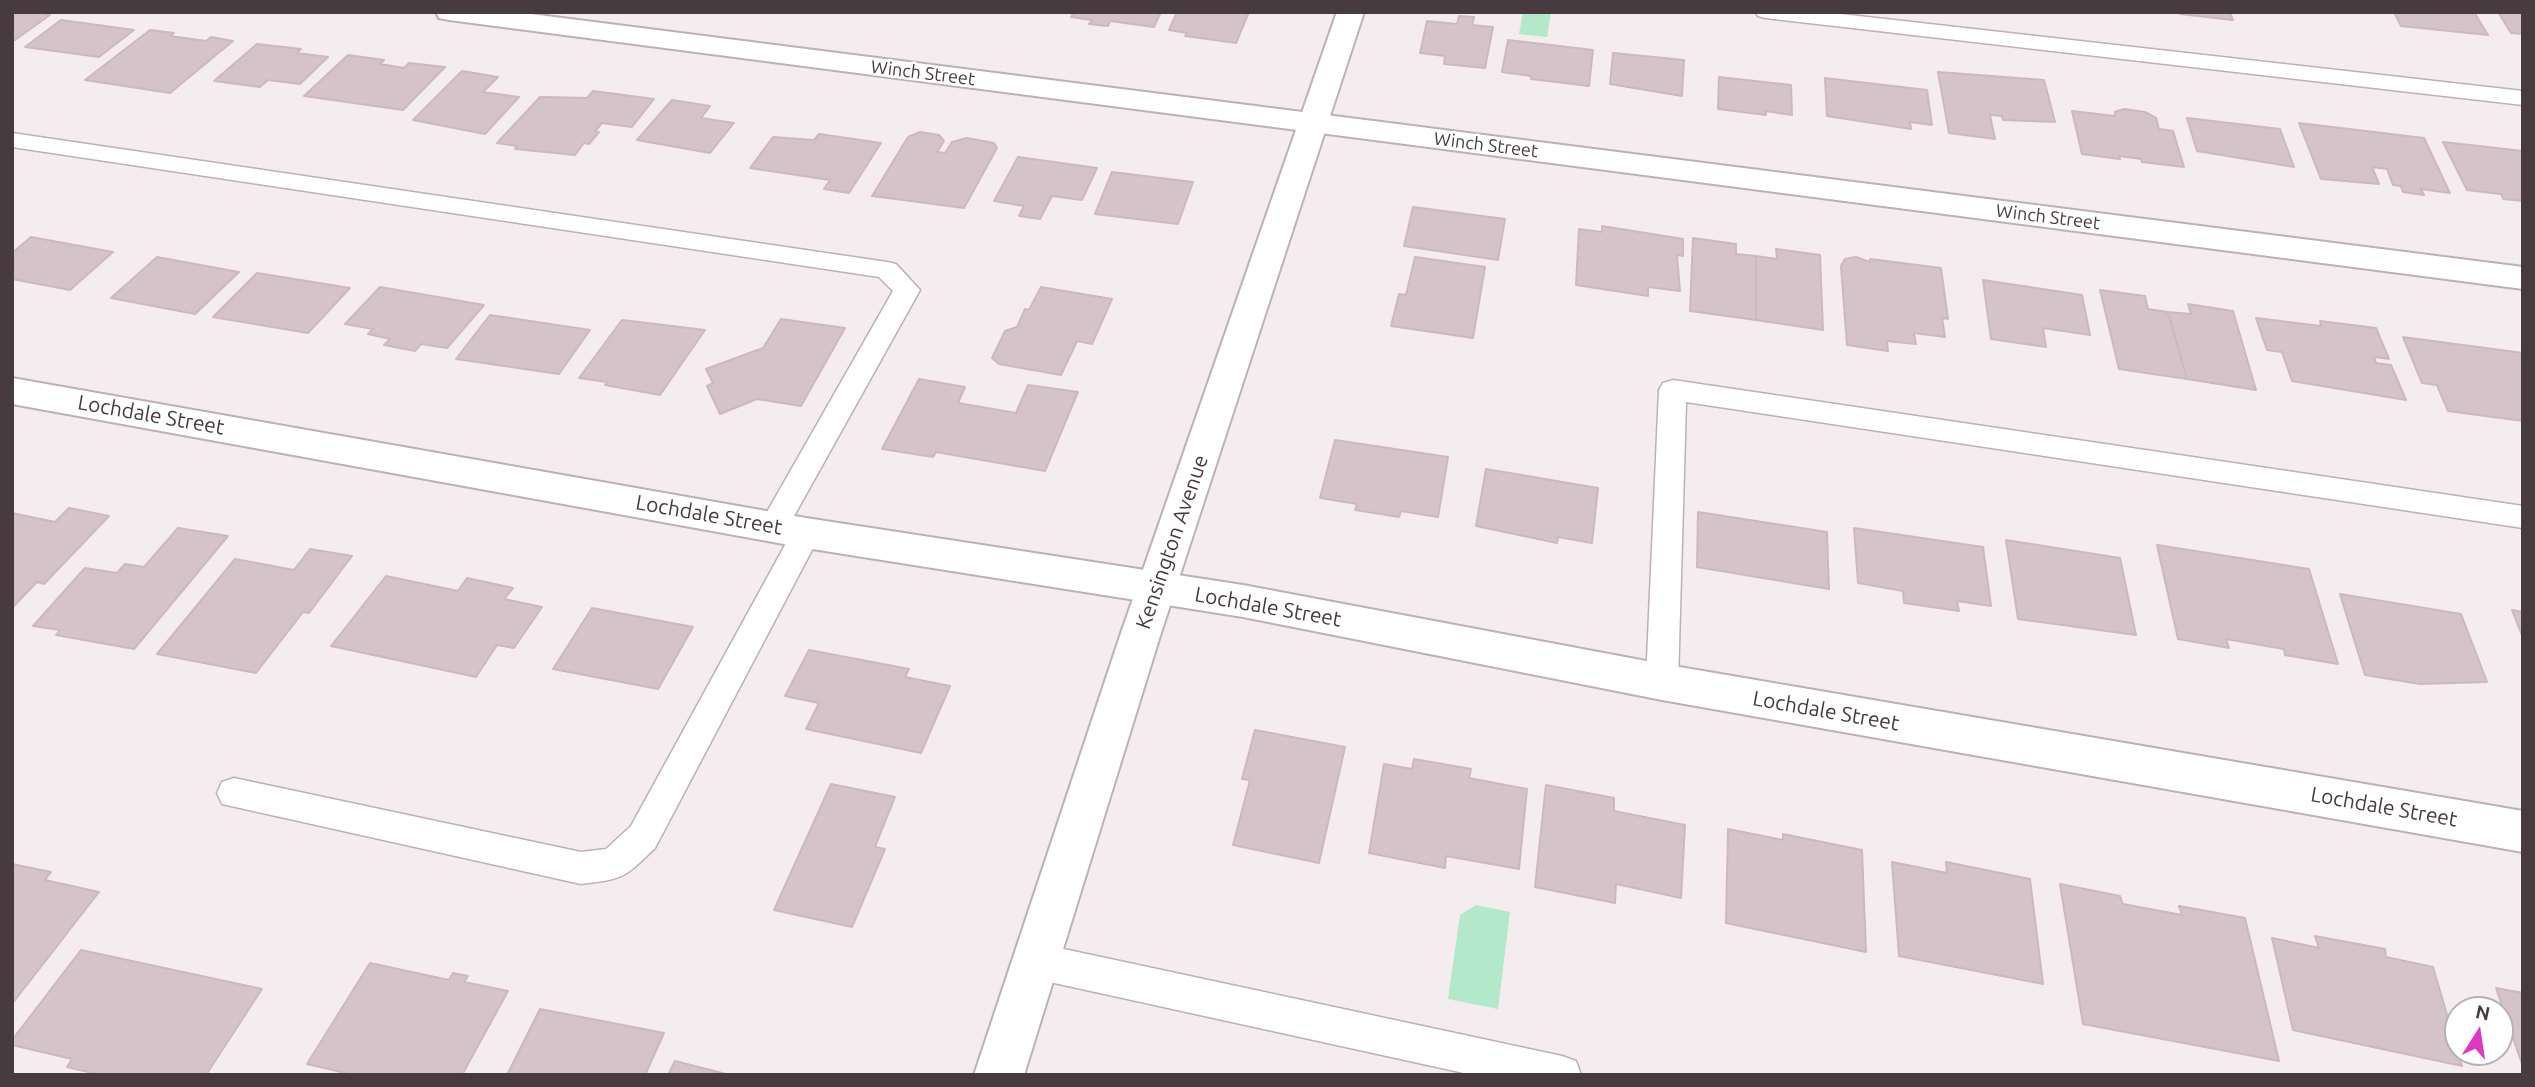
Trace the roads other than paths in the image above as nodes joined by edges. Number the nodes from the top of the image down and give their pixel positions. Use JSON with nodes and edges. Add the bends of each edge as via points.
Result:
{"nodes":[{"id":1,"x":449,"y":12,"type":"edge"},
{"id":2,"x":1351,"y":12,"type":"edge"},
{"id":3,"x":1765,"y":12,"type":"edge"},
{"id":4,"x":2523,"y":99,"type":"edge"},
{"id":5,"x":1314,"y":123,"type":"junction"},
{"id":6,"x":12,"y":140,"type":"edge"},
{"id":7,"x":2523,"y":278,"type":"edge"},
{"id":8,"x":12,"y":391,"type":"edge"},
{"id":9,"x":2523,"y":517,"type":"edge"},
{"id":10,"x":790,"y":530,"type":"junction"},
{"id":11,"x":1156,"y":588,"type":"junction"},
{"id":12,"x":1662,"y":682,"type":"junction"},
{"id":13,"x":234,"y":793,"type":"dead end"},
{"id":14,"x":2523,"y":832,"type":"edge"},
{"id":15,"x":1036,"y":961,"type":"junction"},
{"id":16,"x":999,"y":1075,"type":"edge"},
{"id":17,"x":1562,"y":1075,"type":"edge"}],
"edges":[{"from":1,"to":5,"type":"street","name":"Winch Street"},
{"from":2,"to":5,"type":"street","name":"Kensington Avenue"},
{"from":3,"to":4,"type":"lane"},
{"from":5,"to":7,"type":"street","name":"Winch Street"},
{"from":5,"to":11,"type":"street","name":"Kensington Avenue"},
{"from":6,"to":10,"type":"lane","via":[[887,270],[907,290]]},
{"from":8,"to":10,"type":"street","name":"Lochdale Street"},
{"from":9,"to":12,"type":"lane","via":[[1673,390]]},
{"from":10,"to":11,"type":"street","name":"Lochdale Street"},
{"from":10,"to":13,"type":"lane","via":[[643,836],[614,864],[581,869]]},
{"from":11,"to":12,"type":"street","name":"Lochdale Street"},
{"from":11,"to":15,"type":"street","name":"Kensington Avenue"},
{"from":12,"to":14,"type":"street","name":"Lochdale Street"},
{"from":15,"to":16,"type":"street","name":"Kensington Avenue"},
{"from":15,"to":17,"type":"lane"}]}
